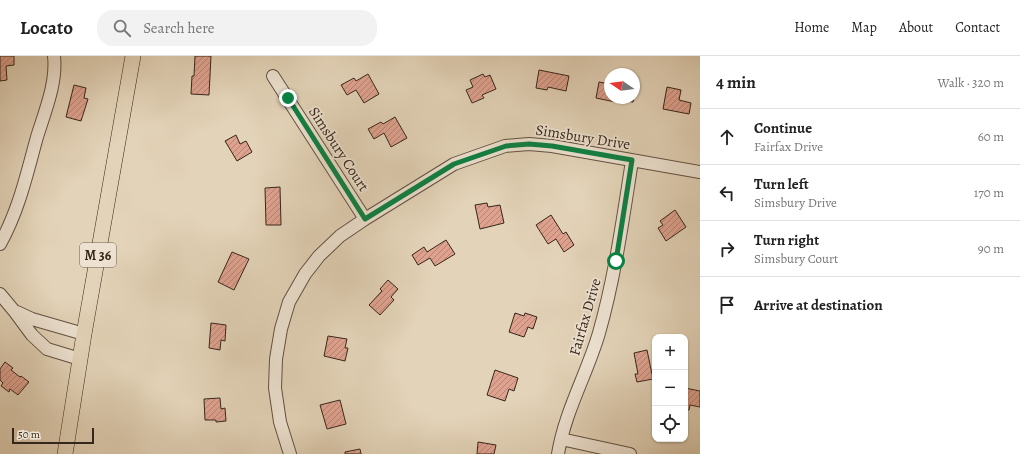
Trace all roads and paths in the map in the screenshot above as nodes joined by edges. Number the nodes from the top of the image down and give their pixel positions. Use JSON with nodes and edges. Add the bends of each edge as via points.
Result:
{"nodes":[{"id":1,"x":54,"y":56,"type":"edge"},
{"id":2,"x":134,"y":56,"type":"edge"},
{"id":3,"x":274,"y":76,"type":"dead end"},
{"id":4,"x":632,"y":160,"type":"junction"},
{"id":5,"x":700,"y":172,"type":"edge"},
{"id":6,"x":365,"y":219,"type":"junction"},
{"id":7,"x":0,"y":244,"type":"edge"},
{"id":8,"x":0,"y":294,"type":"edge"},
{"id":9,"x":15,"y":312,"type":"junction"},
{"id":10,"x":84,"y":334,"type":"junction"},
{"id":11,"x":80,"y":359,"type":"junction"},
{"id":12,"x":561,"y":439,"type":"junction"},
{"id":13,"x":65,"y":454,"type":"edge"},
{"id":14,"x":290,"y":454,"type":"edge"},
{"id":15,"x":558,"y":454,"type":"edge"},
{"id":16,"x":630,"y":454,"type":"edge"}],
"edges":[{"from":1,"to":7,"type":"street","via":[[52,87],[15,214]]},
{"from":2,"to":10,"type":"main road","number":"M 36"},
{"from":3,"to":6,"type":"street","name":"Simsbury Court"},
{"from":4,"to":5,"type":"street","name":"Simsbury Drive"},
{"from":4,"to":6,"type":"street","name":"Simsbury Drive","via":[[552,146],[506,146],[454,164]]},
{"from":4,"to":12,"type":"street","name":"Fairfax Drive","via":[[610,290],[591,357]]},
{"from":6,"to":14,"type":"street","name":"Simsbury Drive","via":[[340,236],[319,256],[289,302],[276,359],[275,388],[280,422]]},
{"from":8,"to":9,"type":"street"},
{"from":9,"to":10,"type":"street"},
{"from":9,"to":11,"type":"street","via":[[32,335],[47,349]]},
{"from":10,"to":11,"type":"main road","number":"M 36"},
{"from":11,"to":13,"type":"main road","number":"M 36"},
{"from":12,"to":15,"type":"street","name":"Fairfax Drive"},
{"from":12,"to":16,"type":"street"}]}
